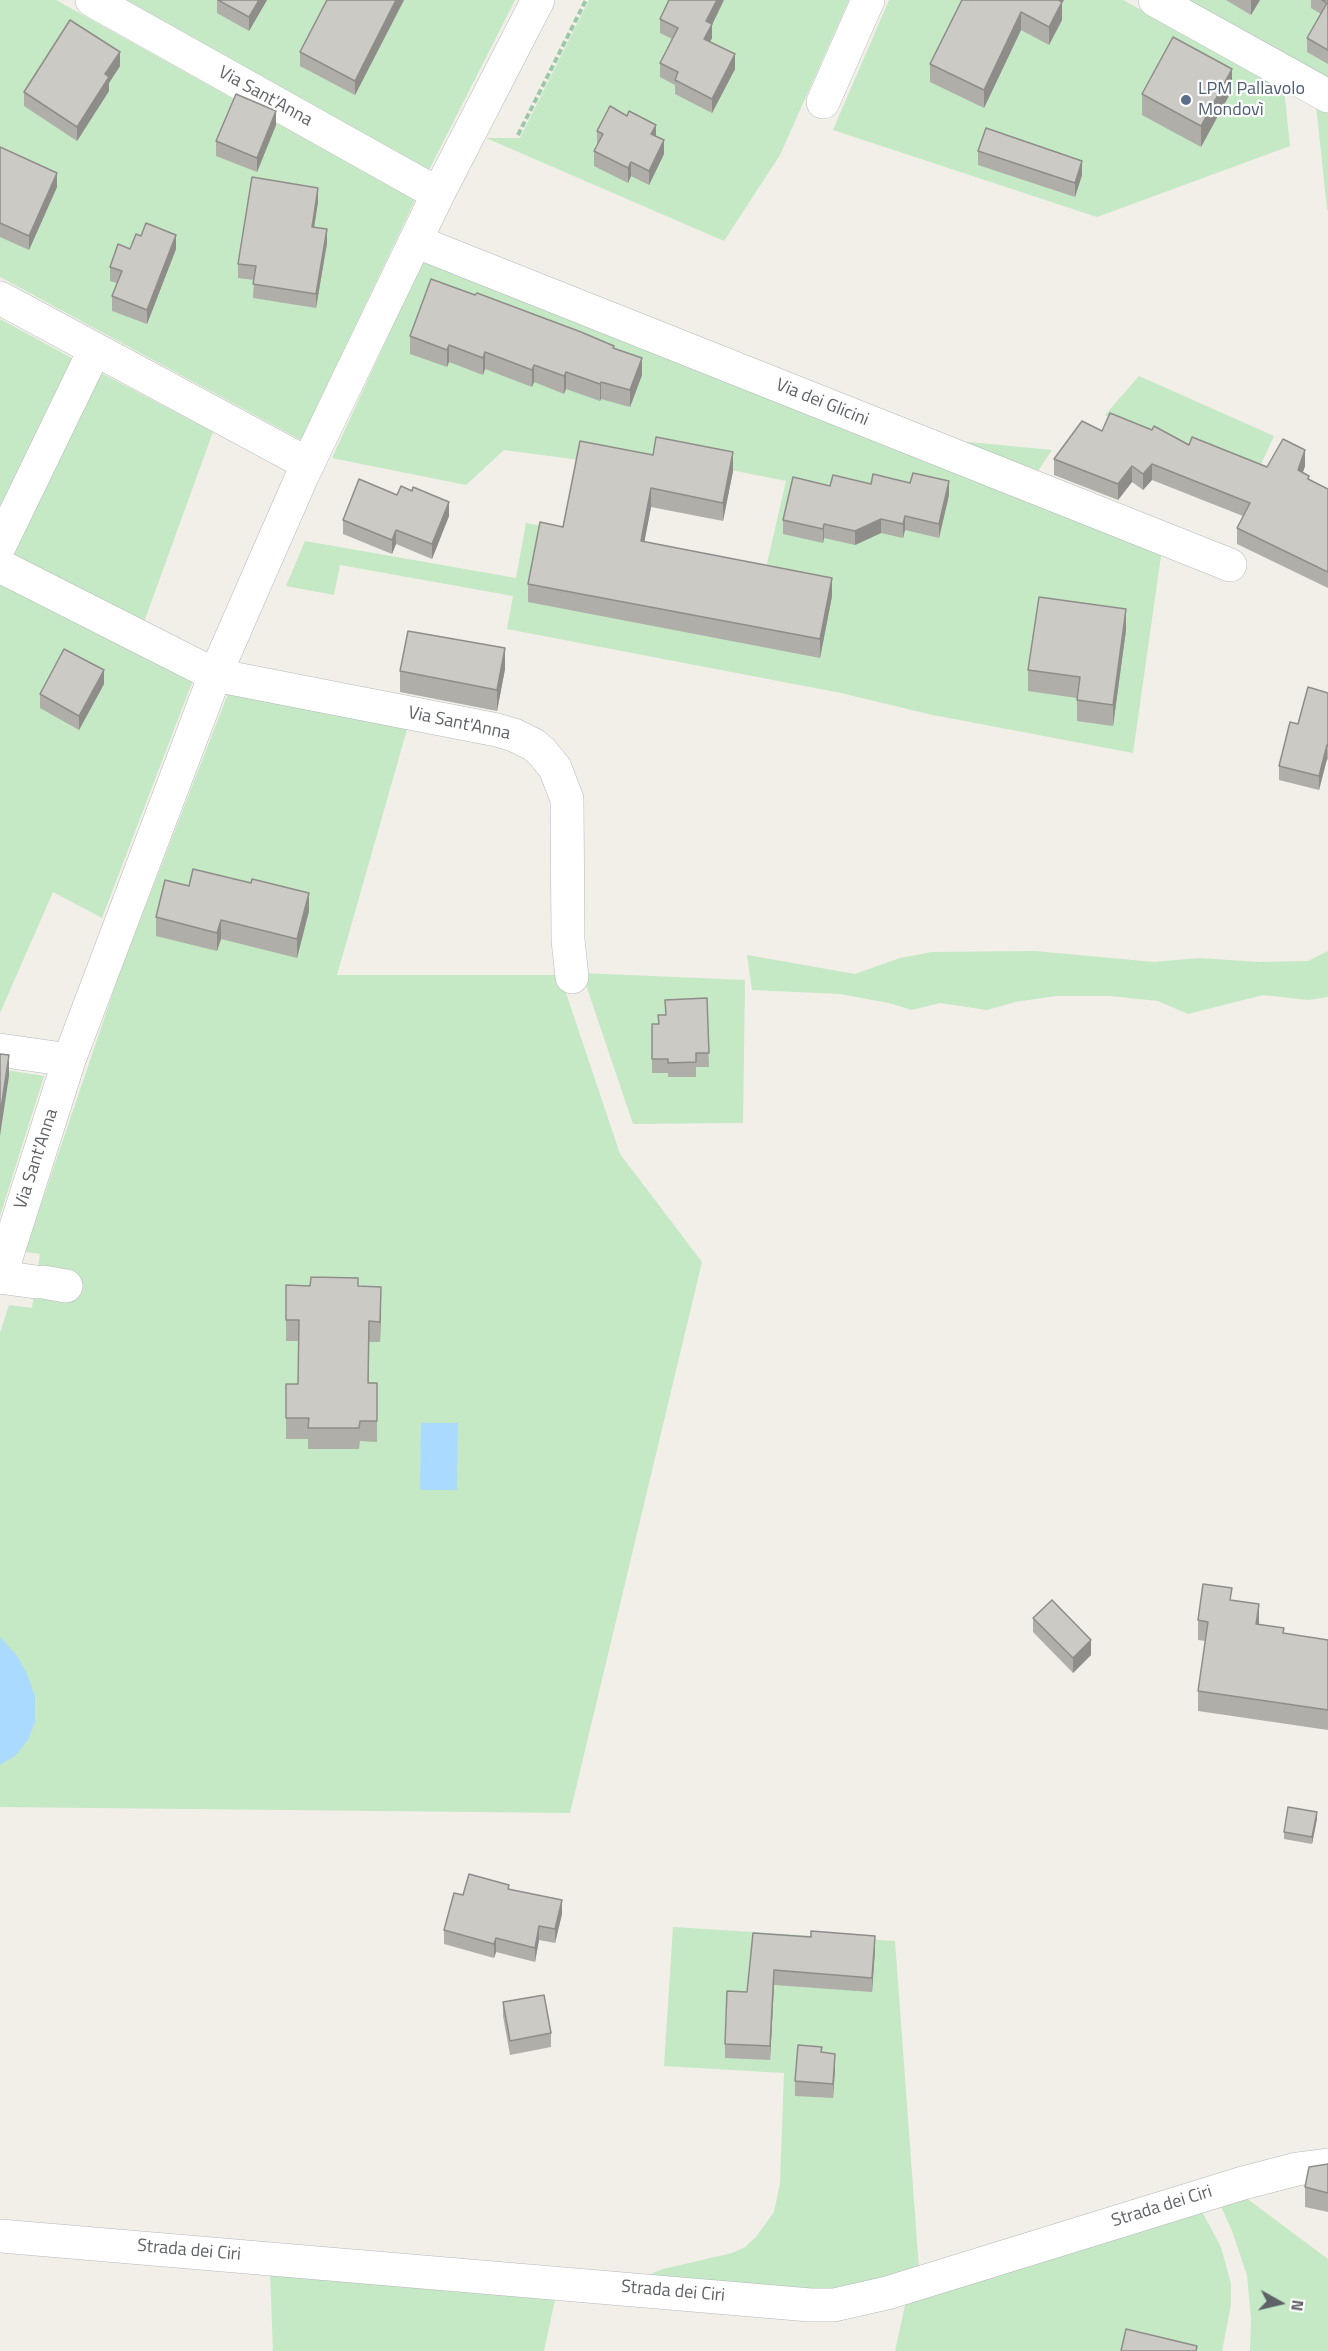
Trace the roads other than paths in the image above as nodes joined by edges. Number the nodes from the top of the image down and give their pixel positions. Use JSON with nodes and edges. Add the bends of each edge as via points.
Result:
{"nodes":[{"id":1,"x":92,"y":0,"type":"edge"},
{"id":2,"x":538,"y":0,"type":"edge"},
{"id":3,"x":868,"y":0,"type":"edge"},
{"id":4,"x":1155,"y":0,"type":"edge"},
{"id":5,"x":1328,"y":96,"type":"edge"},
{"id":6,"x":823,"y":102,"type":"dead end"},
{"id":7,"x":438,"y":194,"type":"junction"},
{"id":8,"x":415,"y":241,"type":"junction"},
{"id":9,"x":0,"y":298,"type":"edge"},
{"id":10,"x":95,"y":349,"type":"junction"},
{"id":11,"x":308,"y":464,"type":"junction"},
{"id":12,"x":0,"y":545,"type":"edge"},
{"id":13,"x":1230,"y":565,"type":"dead end"},
{"id":14,"x":0,"y":566,"type":"edge"},
{"id":15,"x":215,"y":675,"type":"junction"},
{"id":16,"x":572,"y":977,"type":"dead end"},
{"id":17,"x":0,"y":1050,"type":"edge"},
{"id":18,"x":69,"y":1060,"type":"junction"},
{"id":19,"x":1,"y":1266,"type":"edge"},
{"id":20,"x":48,"y":1283,"type":"dead end"},
{"id":21,"x":1328,"y":2165,"type":"edge"},
{"id":22,"x":0,"y":2236,"type":"edge"}],
"edges":[{"from":1,"to":7,"type":"street","name":"Via Sant'Anna"},
{"from":2,"to":7,"type":"street","name":"Via Sant'Anna"},
{"from":3,"to":6,"type":"street"},
{"from":4,"to":5,"type":"street"},
{"from":7,"to":8,"type":"street","name":"Via Sant'Anna"},
{"from":8,"to":11,"type":"street","name":"Via Sant'Anna"},
{"from":8,"to":13,"type":"street","name":"Via dei Glicini"},
{"from":9,"to":10,"type":"street"},
{"from":10,"to":11,"type":"street"},
{"from":10,"to":12,"type":"street"},
{"from":11,"to":15,"type":"street","name":"Via Sant'Anna"},
{"from":14,"to":15,"type":"street","name":"Via Sant'Anna"},
{"from":15,"to":16,"type":"street","name":"Via Sant'Anna","via":[[497,730],[525,740],[542,752],[555,768],[567,799]]},
{"from":15,"to":18,"type":"street","name":"Via Sant'Anna"},
{"from":17,"to":18,"type":"street"},
{"from":18,"to":19,"type":"street","name":"Via Sant'Anna"},
{"from":19,"to":20,"type":"street"},
{"from":21,"to":22,"type":"street","name":"Strada dei Ciri","via":[[1243,2183],[887,2293],[834,2305]]}]}
